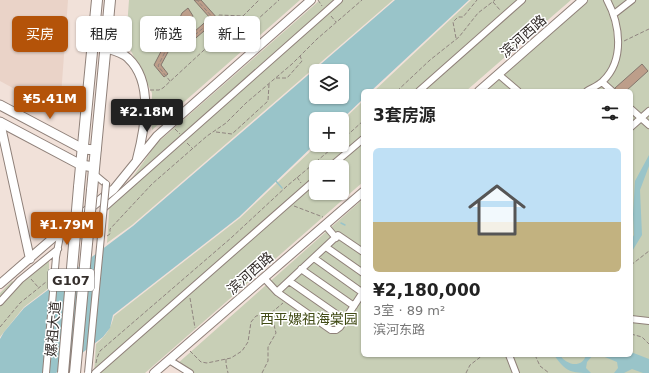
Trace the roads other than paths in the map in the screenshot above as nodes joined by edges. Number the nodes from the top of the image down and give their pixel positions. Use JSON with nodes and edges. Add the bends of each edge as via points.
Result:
{"nodes":[{"id":1,"x":97,"y":0,"type":"edge"},
{"id":2,"x":110,"y":0,"type":"edge"},
{"id":3,"x":311,"y":0,"type":"edge"},
{"id":4,"x":339,"y":0,"type":"edge"},
{"id":5,"x":522,"y":0,"type":"edge"},
{"id":6,"x":583,"y":0,"type":"edge"},
{"id":7,"x":607,"y":0,"type":"edge"},
{"id":8,"x":632,"y":0,"type":"edge"},
{"id":9,"x":614,"y":14,"type":"junction"},
{"id":10,"x":108,"y":16,"type":"edge"},
{"id":11,"x":105,"y":52,"type":"edge"},
{"id":12,"x":115,"y":52,"type":"edge"},
{"id":13,"x":498,"y":74,"type":"junction"},
{"id":14,"x":602,"y":82,"type":"junction"},
{"id":15,"x":421,"y":89,"type":"edge"},
{"id":16,"x":481,"y":89,"type":"edge"},
{"id":17,"x":516,"y":89,"type":"edge"},
{"id":18,"x":590,"y":89,"type":"edge"},
{"id":19,"x":610,"y":89,"type":"edge"},
{"id":20,"x":0,"y":104,"type":"edge"},
{"id":21,"x":633,"y":111,"type":"edge"},
{"id":22,"x":649,"y":111,"type":"edge"},
{"id":23,"x":641,"y":118,"type":"junction"},
{"id":24,"x":0,"y":122,"type":"edge"},
{"id":25,"x":633,"y":125,"type":"edge"},
{"id":26,"x":649,"y":125,"type":"edge"},
{"id":27,"x":361,"y":141,"type":"edge"},
{"id":28,"x":83,"y":149,"type":"junction"},
{"id":29,"x":96,"y":150,"type":"junction"},
{"id":30,"x":338,"y":160,"type":"edge"},
{"id":31,"x":136,"y":161,"type":"junction"},
{"id":32,"x":81,"y":165,"type":"junction"},
{"id":33,"x":94,"y":170,"type":"junction"},
{"id":34,"x":309,"y":185,"type":"edge"},
{"id":35,"x":361,"y":195,"type":"edge"},
{"id":36,"x":104,"y":208,"type":"junction"},
{"id":37,"x":328,"y":222,"type":"junction"},
{"id":38,"x":61,"y":231,"type":"junction"},
{"id":39,"x":336,"y":238,"type":"junction"},
{"id":40,"x":326,"y":247,"type":"junction"},
{"id":41,"x":58,"y":249,"type":"junction"},
{"id":42,"x":361,"y":251,"type":"edge"},
{"id":43,"x":314,"y":258,"type":"junction"},
{"id":44,"x":30,"y":259,"type":"junction"},
{"id":45,"x":301,"y":269,"type":"junction"},
{"id":46,"x":361,"y":272,"type":"edge"},
{"id":47,"x":264,"y":278,"type":"junction"},
{"id":48,"x":289,"y":280,"type":"junction"},
{"id":49,"x":0,"y":284,"type":"edge"},
{"id":50,"x":277,"y":292,"type":"junction"},
{"id":51,"x":361,"y":292,"type":"edge"},
{"id":52,"x":361,"y":296,"type":"edge"},
{"id":53,"x":0,"y":302,"type":"edge"},
{"id":54,"x":354,"y":306,"type":"junction"},
{"id":55,"x":633,"y":319,"type":"edge"},
{"id":56,"x":345,"y":320,"type":"junction"},
{"id":57,"x":649,"y":320,"type":"edge"},
{"id":58,"x":511,"y":357,"type":"edge"},
{"id":59,"x":169,"y":360,"type":"junction"},
{"id":60,"x":46,"y":373,"type":"edge"},
{"id":61,"x":63,"y":373,"type":"edge"},
{"id":62,"x":75,"y":373,"type":"edge"},
{"id":63,"x":88,"y":373,"type":"edge"},
{"id":64,"x":95,"y":373,"type":"edge"},
{"id":65,"x":154,"y":373,"type":"edge"},
{"id":66,"x":190,"y":373,"type":"edge"},
{"id":67,"x":516,"y":373,"type":"edge"}],
"edges":[{"from":1,"to":28,"type":"highway","name":"嫘祖大道","number":"G107"},
{"from":2,"to":10,"type":"highway","name":"嫘祖大道","number":"G107"},
{"from":3,"to":31,"type":"street","via":[[157,136]]},
{"from":4,"to":36,"type":"street"},
{"from":5,"to":15,"type":"street"},
{"from":6,"to":13,"type":"street","name":"滨河西路"},
{"from":7,"to":9,"type":"street"},
{"from":8,"to":9,"type":"street"},
{"from":9,"to":14,"type":"street","via":[[618,44],[615,63]]},
{"from":11,"to":29,"type":"highway","name":"嫘祖大道","number":"G107"},
{"from":12,"to":31,"type":"street","via":[[127,57],[137,69],[144,90],[142,139]]},
{"from":13,"to":16,"type":"street","name":"滨河西路"},
{"from":13,"to":17,"type":"street"},
{"from":14,"to":18,"type":"street"},
{"from":14,"to":19,"type":"street"},
{"from":20,"to":28,"type":"main road"},
{"from":21,"to":23,"type":"street"},
{"from":22,"to":23,"type":"street"},
{"from":23,"to":25,"type":"street"},
{"from":23,"to":26,"type":"street"},
{"from":24,"to":32,"type":"main road"},
{"from":24,"to":44,"type":"street"},
{"from":27,"to":30,"type":"street"},
{"from":28,"to":29,"type":"main road"},
{"from":28,"to":32,"type":"highway","name":"嫘祖大道","number":"G107"},
{"from":29,"to":33,"type":"highway","name":"嫘祖大道","number":"G107"},
{"from":31,"to":38,"type":"street","via":[[114,189]]},
{"from":32,"to":33,"type":"main road"},
{"from":32,"to":61,"type":"highway","name":"嫘祖大道","number":"G107","bridge":true},
{"from":33,"to":36,"type":"street","bridge":true,"via":[[106,184]]},
{"from":33,"to":62,"type":"highway","name":"嫘祖大道","number":"G107","bridge":true},
{"from":34,"to":64,"type":"street"},
{"from":35,"to":37,"type":"street","name":"滨河西路"},
{"from":36,"to":63,"type":"street","bridge":true},
{"from":37,"to":39,"type":"street"},
{"from":37,"to":47,"type":"street","name":"滨河西路"},
{"from":38,"to":41,"type":"street"},
{"from":38,"to":44,"type":"street"},
{"from":39,"to":40,"type":"street"},
{"from":39,"to":42,"type":"street","via":[[338,235]]},
{"from":40,"to":43,"type":"street"},
{"from":40,"to":46,"type":"street"},
{"from":41,"to":53,"type":"street","via":[[27,274]]},
{"from":41,"to":60,"type":"street"},
{"from":43,"to":45,"type":"street"},
{"from":43,"to":51,"type":"street"},
{"from":44,"to":49,"type":"street"},
{"from":45,"to":48,"type":"street"},
{"from":45,"to":54,"type":"street"},
{"from":47,"to":50,"type":"street"},
{"from":47,"to":59,"type":"street","name":"滨河西路"},
{"from":48,"to":50,"type":"street"},
{"from":48,"to":56,"type":"street"},
{"from":50,"to":56,"type":"street","via":[[331,330],[336,330]]},
{"from":52,"to":54,"type":"street"},
{"from":54,"to":56,"type":"street"},
{"from":55,"to":57,"type":"street"},
{"from":58,"to":67,"type":"street"},
{"from":59,"to":65,"type":"street","name":"滨河西路"},
{"from":59,"to":66,"type":"street"}]}
